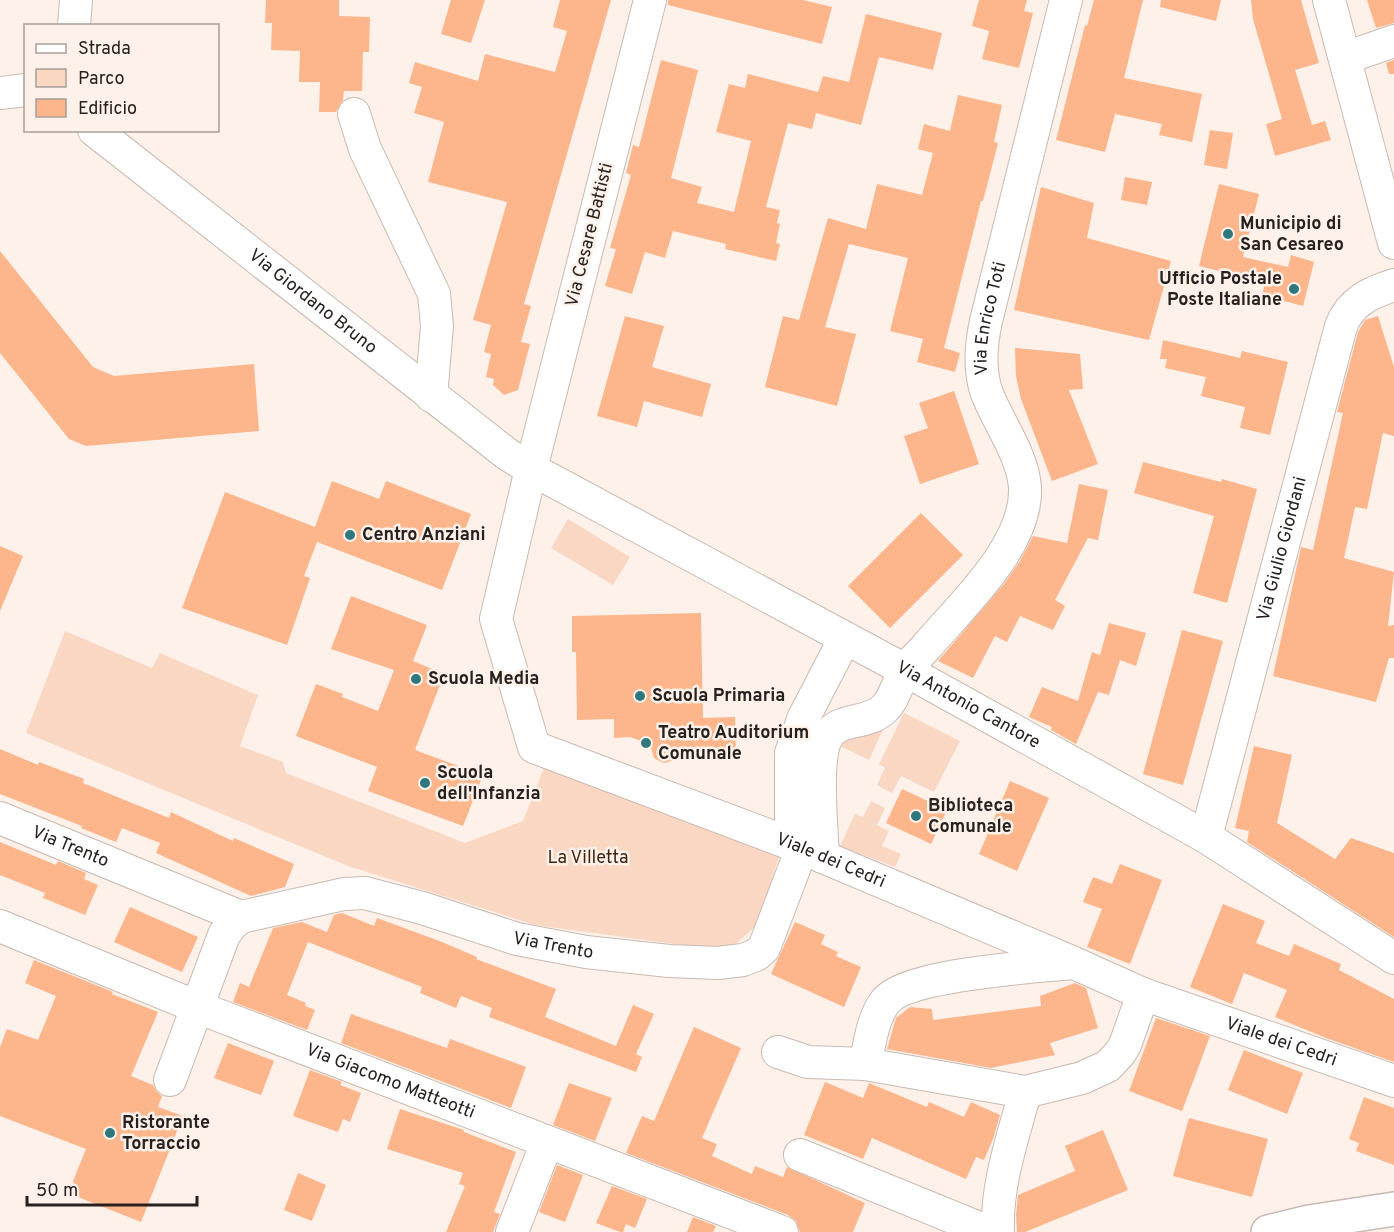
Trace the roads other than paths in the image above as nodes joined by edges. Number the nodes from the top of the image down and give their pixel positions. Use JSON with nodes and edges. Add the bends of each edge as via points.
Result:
{"nodes":[{"id":1,"x":76,"y":0,"type":"edge"},
{"id":2,"x":650,"y":0,"type":"edge"},
{"id":3,"x":1066,"y":0,"type":"edge"},
{"id":4,"x":1329,"y":0,"type":"edge"},
{"id":5,"x":74,"y":24,"type":"edge"},
{"id":6,"x":1394,"y":41,"type":"edge"},
{"id":7,"x":1345,"y":58,"type":"junction"},
{"id":8,"x":24,"y":90,"type":"edge"},
{"id":9,"x":0,"y":93,"type":"edge"},
{"id":10,"x":354,"y":114,"type":"dead end"},
{"id":11,"x":97,"y":132,"type":"edge"},
{"id":12,"x":1392,"y":228,"type":"edge"},
{"id":13,"x":1394,"y":285,"type":"edge"},
{"id":14,"x":431,"y":396,"type":"junction"},
{"id":15,"x":531,"y":469,"type":"junction"},
{"id":16,"x":845,"y":638,"type":"junction"},
{"id":17,"x":905,"y":670,"type":"junction"},
{"id":18,"x":0,"y":818,"type":"edge"},
{"id":19,"x":1206,"y":837,"type":"junction"},
{"id":20,"x":812,"y":852,"type":"junction"},
{"id":21,"x":241,"y":917,"type":"junction"},
{"id":22,"x":0,"y":926,"type":"edge"},
{"id":23,"x":1394,"y":958,"type":"edge"},
{"id":24,"x":1074,"y":963,"type":"junction"},
{"id":25,"x":1143,"y":994,"type":"junction"},
{"id":26,"x":197,"y":1007,"type":"junction"},
{"id":27,"x":778,"y":1052,"type":"dead end"},
{"id":28,"x":865,"y":1064,"type":"junction"},
{"id":29,"x":170,"y":1080,"type":"dead end"},
{"id":30,"x":1394,"y":1081,"type":"edge"},
{"id":31,"x":1025,"y":1092,"type":"junction"},
{"id":32,"x":547,"y":1142,"type":"junction"},
{"id":33,"x":800,"y":1155,"type":"dead end"},
{"id":34,"x":1394,"y":1209,"type":"edge"},
{"id":35,"x":512,"y":1232,"type":"edge"},
{"id":36,"x":782,"y":1232,"type":"edge"},
{"id":37,"x":989,"y":1232,"type":"edge"},
{"id":38,"x":998,"y":1232,"type":"edge"},
{"id":39,"x":1268,"y":1232,"type":"edge"}],
"edges":[{"from":1,"to":5,"type":"street"},
{"from":2,"to":15,"type":"street","name":"Via Cesare Battisti"},
{"from":3,"to":17,"type":"street","name":"Via Enrico Toti","via":[[981,354],[987,391],[1022,470],[1025,489],[1020,519],[996,565]]},
{"from":4,"to":7,"type":"street"},
{"from":6,"to":7,"type":"street"},
{"from":7,"to":12,"type":"street"},
{"from":8,"to":9,"type":"street"},
{"from":10,"to":14,"type":"street","via":[[364,150],[434,294],[437,326]]},
{"from":11,"to":14,"type":"street","name":"Via Giordano Bruno"},
{"from":13,"to":19,"type":"street","name":"Via Giulio Giordani","via":[[1361,299],[1341,326]]},
{"from":14,"to":15,"type":"street","name":"Via Giordano Bruno"},
{"from":15,"to":16,"type":"street","name":"Via Antonio Cantore"},
{"from":15,"to":20,"type":"street","name":"Viale dei Cedri","via":[[496,619],[534,747]]},
{"from":16,"to":17,"type":"street","name":"Via Antonio Cantore"},
{"from":16,"to":20,"type":"street","via":[[804,717],[791,753],[791,825]]},
{"from":17,"to":19,"type":"street","name":"Via Antonio Cantore"},
{"from":17,"to":20,"type":"street","name":"Via Enrico Toti","via":[[886,708],[870,718],[839,725],[825,741]]},
{"from":18,"to":21,"type":"street","name":"Via Trento"},
{"from":19,"to":23,"type":"street","name":"Via Antonio Cantore"},
{"from":20,"to":21,"type":"street","name":"Via Trento","via":[[764,948],[736,962],[690,963],[560,948],[517,939],[365,893],[344,894]]},
{"from":20,"to":24,"type":"street","name":"Viale dei Cedri"},
{"from":21,"to":26,"type":"street","via":[[224,935]]},
{"from":22,"to":26,"type":"street","name":"Via Giacomo Matteotti"},
{"from":24,"to":25,"type":"street","name":"Viale dei Cedri"},
{"from":24,"to":28,"type":"street","via":[[952,977],[901,990],[885,1001],[880,1010]]},
{"from":25,"to":30,"type":"street","name":"Viale dei Cedri"},
{"from":25,"to":31,"type":"street","via":[[1125,1045],[1108,1066],[1082,1078]]},
{"from":26,"to":29,"type":"street"},
{"from":26,"to":32,"type":"street","name":"Via Giacomo Matteotti"},
{"from":27,"to":28,"type":"street","via":[[808,1062]]},
{"from":28,"to":31,"type":"street"},
{"from":31,"to":38,"type":"street","via":[[1003,1174]]},
{"from":32,"to":35,"type":"street"},
{"from":32,"to":36,"type":"street","name":"Via Giacomo Matteotti"},
{"from":33,"to":37,"type":"street"},
{"from":34,"to":39,"type":"main road"}]}
